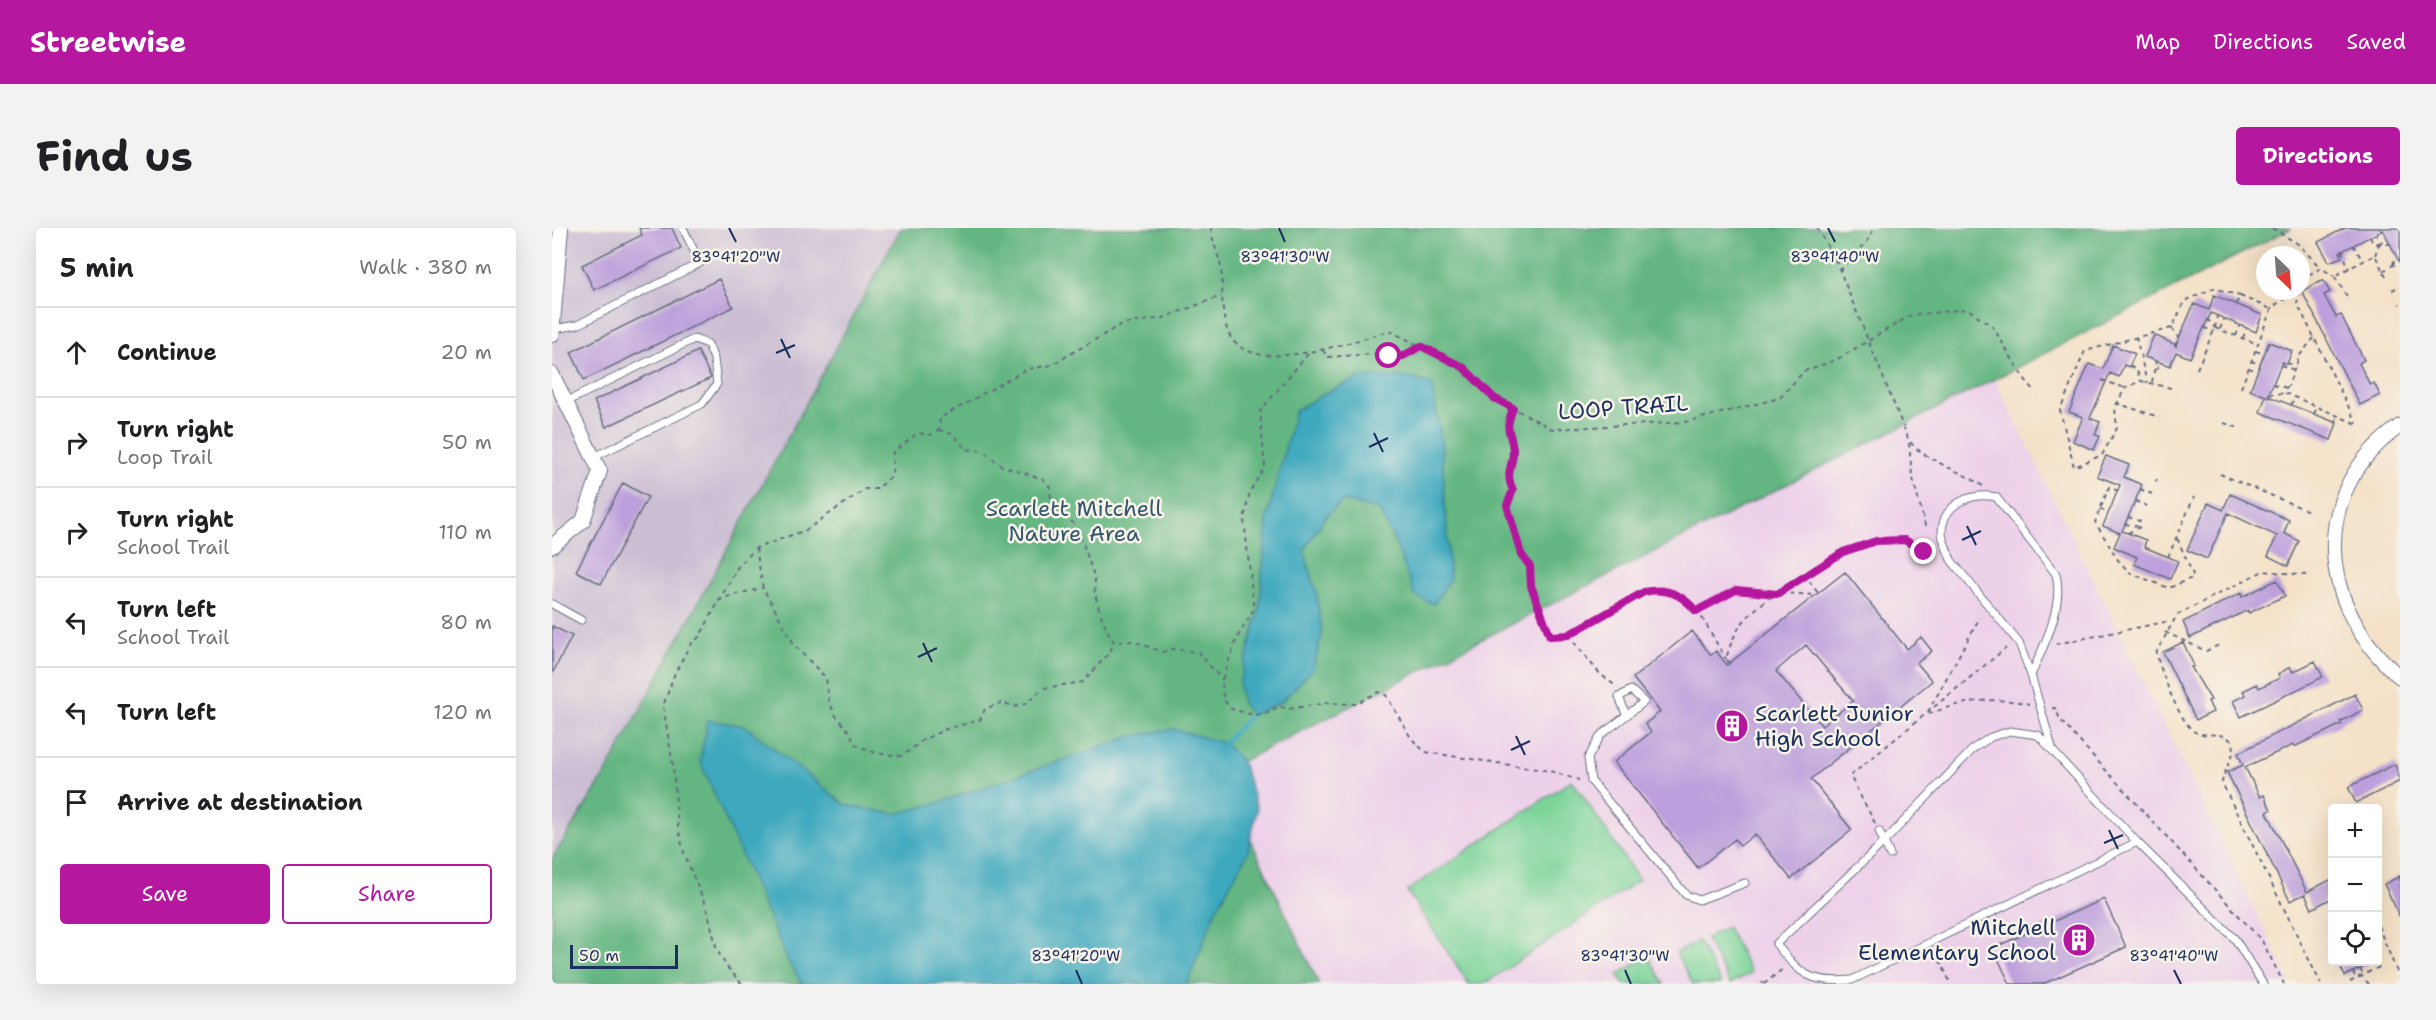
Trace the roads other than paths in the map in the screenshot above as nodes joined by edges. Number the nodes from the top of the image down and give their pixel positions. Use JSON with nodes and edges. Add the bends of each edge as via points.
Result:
{"nodes":[{"id":1,"x":561,"y":228,"type":"edge"},
{"id":2,"x":683,"y":228,"type":"edge"},
{"id":3,"x":553,"y":332,"type":"edge"},
{"id":4,"x":552,"y":374,"type":"edge"},
{"id":5,"x":566,"y":402,"type":"junction"},
{"id":6,"x":2400,"y":426,"type":"edge"},
{"id":7,"x":594,"y":458,"type":"junction"},
{"id":8,"x":552,"y":546,"type":"edge"},
{"id":9,"x":552,"y":604,"type":"edge"},
{"id":10,"x":581,"y":620,"type":"dead end"},
{"id":11,"x":2031,"y":675,"type":"junction"},
{"id":12,"x":2400,"y":677,"type":"edge"},
{"id":13,"x":1626,"y":714,"type":"junction"},
{"id":14,"x":2054,"y":753,"type":"junction"},
{"id":15,"x":1879,"y":831,"type":"road end"},
{"id":16,"x":1884,"y":842,"type":"junction"},
{"id":17,"x":2137,"y":842,"type":"junction"},
{"id":18,"x":1890,"y":855,"type":"dead end"},
{"id":19,"x":1744,"y":883,"type":"dead end"},
{"id":20,"x":1931,"y":942,"type":"junction"},
{"id":21,"x":1934,"y":949,"type":"road end"},
{"id":22,"x":2263,"y":984,"type":"edge"}],
"edges":[{"from":1,"to":3,"type":"street"},
{"from":2,"to":3,"type":"lane","via":[[700,262],[577,324]]},
{"from":4,"to":5,"type":"street"},
{"from":5,"to":7,"type":"street"},
{"from":5,"to":7,"type":"lane","via":[[694,339],[708,344],[717,384],[702,404]]},
{"from":6,"to":12,"type":"street","via":[[2376,446],[2348,487],[2335,526],[2333,548],[2344,603],[2371,649]]},
{"from":7,"to":8,"type":"street","via":[[600,471],[583,521]]},
{"from":9,"to":10,"type":"lane"},
{"from":11,"to":11,"type":"lane","via":[[2044,647],[2060,590],[2056,574],[1996,497],[1980,494],[1958,501],[1945,517],[1942,532],[1951,560],[2019,643]]},
{"from":11,"to":14,"type":"lane"},
{"from":13,"to":13,"type":"lane","via":[[1644,702],[1631,690],[1619,697]]},
{"from":13,"to":19,"type":"lane","via":[[1601,735],[1588,758],[1591,780],[1686,895],[1699,900]]},
{"from":14,"to":16,"type":"lane","via":[[2038,735],[2010,731],[1991,737],[1974,748]]},
{"from":14,"to":17,"type":"lane"},
{"from":15,"to":16,"type":"lane"},
{"from":16,"to":18,"type":"lane"},
{"from":16,"to":20,"type":"lane","via":[[1776,944],[1798,972],[1831,984],[1852,980]]},
{"from":17,"to":20,"type":"lane"},
{"from":17,"to":22,"type":"lane","via":[[2235,939]]},
{"from":20,"to":21,"type":"lane"}]}
